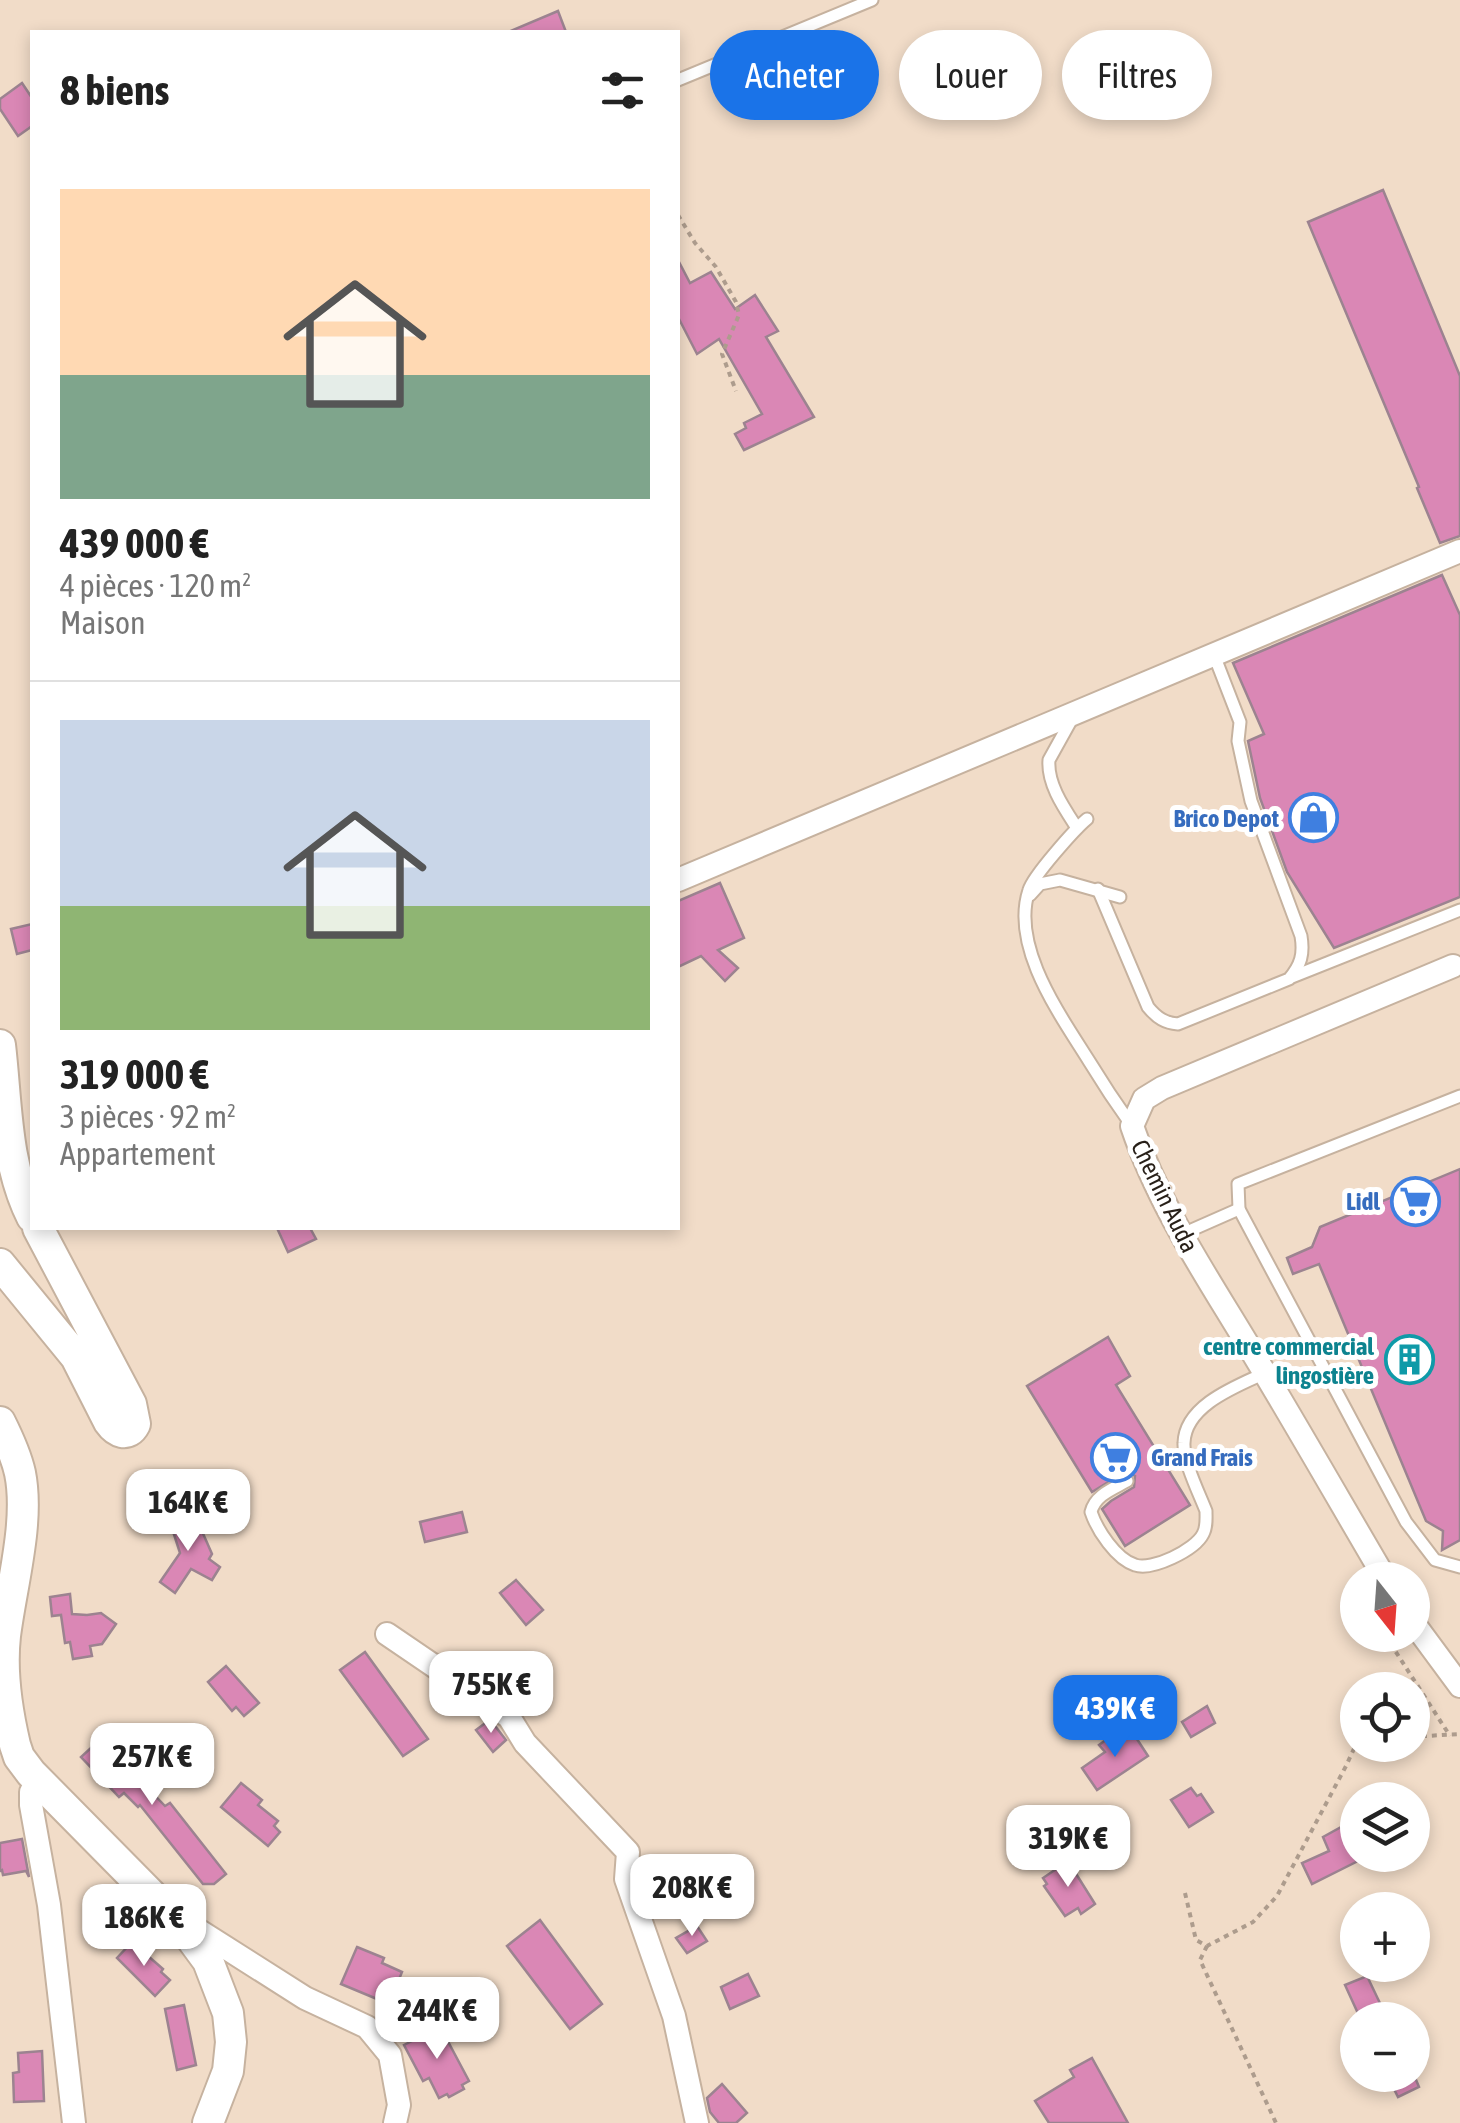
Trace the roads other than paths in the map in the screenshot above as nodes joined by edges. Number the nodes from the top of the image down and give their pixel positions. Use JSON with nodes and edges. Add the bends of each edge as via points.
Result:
{"nodes":[{"id":1,"x":872,"y":0,"type":"edge"},
{"id":2,"x":680,"y":79,"type":"edge"},
{"id":3,"x":1460,"y":551,"type":"edge"},
{"id":4,"x":1214,"y":655,"type":"junction"},
{"id":5,"x":1075,"y":714,"type":"junction"},
{"id":6,"x":1088,"y":818,"type":"dead end"},
{"id":7,"x":1077,"y":828,"type":"junction"},
{"id":8,"x":680,"y":879,"type":"edge"},
{"id":9,"x":1098,"y":889,"type":"junction"},
{"id":10,"x":1120,"y":897,"type":"dead end"},
{"id":11,"x":1027,"y":898,"type":"junction"},
{"id":12,"x":1460,"y":910,"type":"edge"},
{"id":13,"x":1453,"y":966,"type":"dead end"},
{"id":14,"x":1289,"y":979,"type":"junction"},
{"id":15,"x":0,"y":1045,"type":"edge"},
{"id":16,"x":1460,"y":1096,"type":"edge"},
{"id":17,"x":1132,"y":1126,"type":"junction"},
{"id":18,"x":1239,"y":1210,"type":"junction"},
{"id":19,"x":30,"y":1213,"type":"edge"},
{"id":20,"x":39,"y":1230,"type":"edge"},
{"id":21,"x":1180,"y":1235,"type":"junction"},
{"id":22,"x":0,"y":1264,"type":"edge"},
{"id":23,"x":1265,"y":1374,"type":"junction"},
{"id":24,"x":0,"y":1422,"type":"edge"},
{"id":25,"x":1128,"y":1481,"type":"dead end"},
{"id":26,"x":1375,"y":1562,"type":"edge"},
{"id":27,"x":1460,"y":1568,"type":"edge"},
{"id":28,"x":387,"y":1634,"type":"dead end"},
{"id":29,"x":1430,"y":1645,"type":"edge"},
{"id":30,"x":1460,"y":1686,"type":"edge"},
{"id":31,"x":38,"y":1780,"type":"junction"},
{"id":32,"x":183,"y":1927,"type":"junction"},
{"id":33,"x":74,"y":2123,"type":"edge"},
{"id":34,"x":208,"y":2123,"type":"edge"},
{"id":35,"x":395,"y":2123,"type":"edge"},
{"id":36,"x":697,"y":2123,"type":"edge"}],
"edges":[{"from":1,"to":2,"type":"lane"},
{"from":3,"to":4,"type":"street"},
{"from":4,"to":5,"type":"street"},
{"from":4,"to":14,"type":"lane","via":[[1240,722],[1250,801],[1304,948]]},
{"from":5,"to":7,"type":"lane","via":[[1048,768]]},
{"from":5,"to":8,"type":"street"},
{"from":6,"to":7,"type":"lane"},
{"from":7,"to":11,"type":"lane","via":[[1030,885]]},
{"from":9,"to":10,"type":"lane"},
{"from":9,"to":11,"type":"lane","via":[[1054,880]]},
{"from":9,"to":14,"type":"lane","via":[[1148,1007],[1162,1020],[1178,1024]]},
{"from":11,"to":17,"type":"lane","via":[[1030,948],[1042,982]]},
{"from":12,"to":14,"type":"lane"},
{"from":13,"to":17,"type":"street","name":"Chemin Auda","via":[[1162,1088],[1144,1099]]},
{"from":15,"to":19,"type":"street","via":[[8,1138]]},
{"from":16,"to":18,"type":"lane","via":[[1238,1184]]},
{"from":17,"to":21,"type":"street","name":"Chemin Auda"},
{"from":18,"to":21,"type":"lane"},
{"from":18,"to":27,"type":"lane","via":[[1406,1522],[1436,1560]]},
{"from":20,"to":22,"type":"street","via":[[131,1404],[136,1424],[130,1431],[116,1431],[76,1357]]},
{"from":21,"to":23,"type":"street","name":"Chemin Auda"},
{"from":23,"to":25,"type":"lane","via":[[1208,1403],[1187,1429],[1184,1448],[1206,1511],[1196,1544],[1144,1567],[1120,1556],[1091,1512],[1100,1496]]},
{"from":23,"to":26,"type":"street","name":"Chemin Auda"},
{"from":24,"to":31,"type":"street","via":[[22,1489],[4,1676],[15,1746]]},
{"from":28,"to":36,"type":"street","via":[[509,1717],[525,1743],[628,1852],[626,1880],[674,2016]]},
{"from":29,"to":30,"type":"street"},
{"from":31,"to":32,"type":"street"},
{"from":31,"to":33,"type":"street","via":[[32,1805]]},
{"from":32,"to":34,"type":"street","via":[[208,1961],[228,2013],[228,2071]]},
{"from":32,"to":35,"type":"street","via":[[367,2027],[390,2056],[400,2105]]}]}
